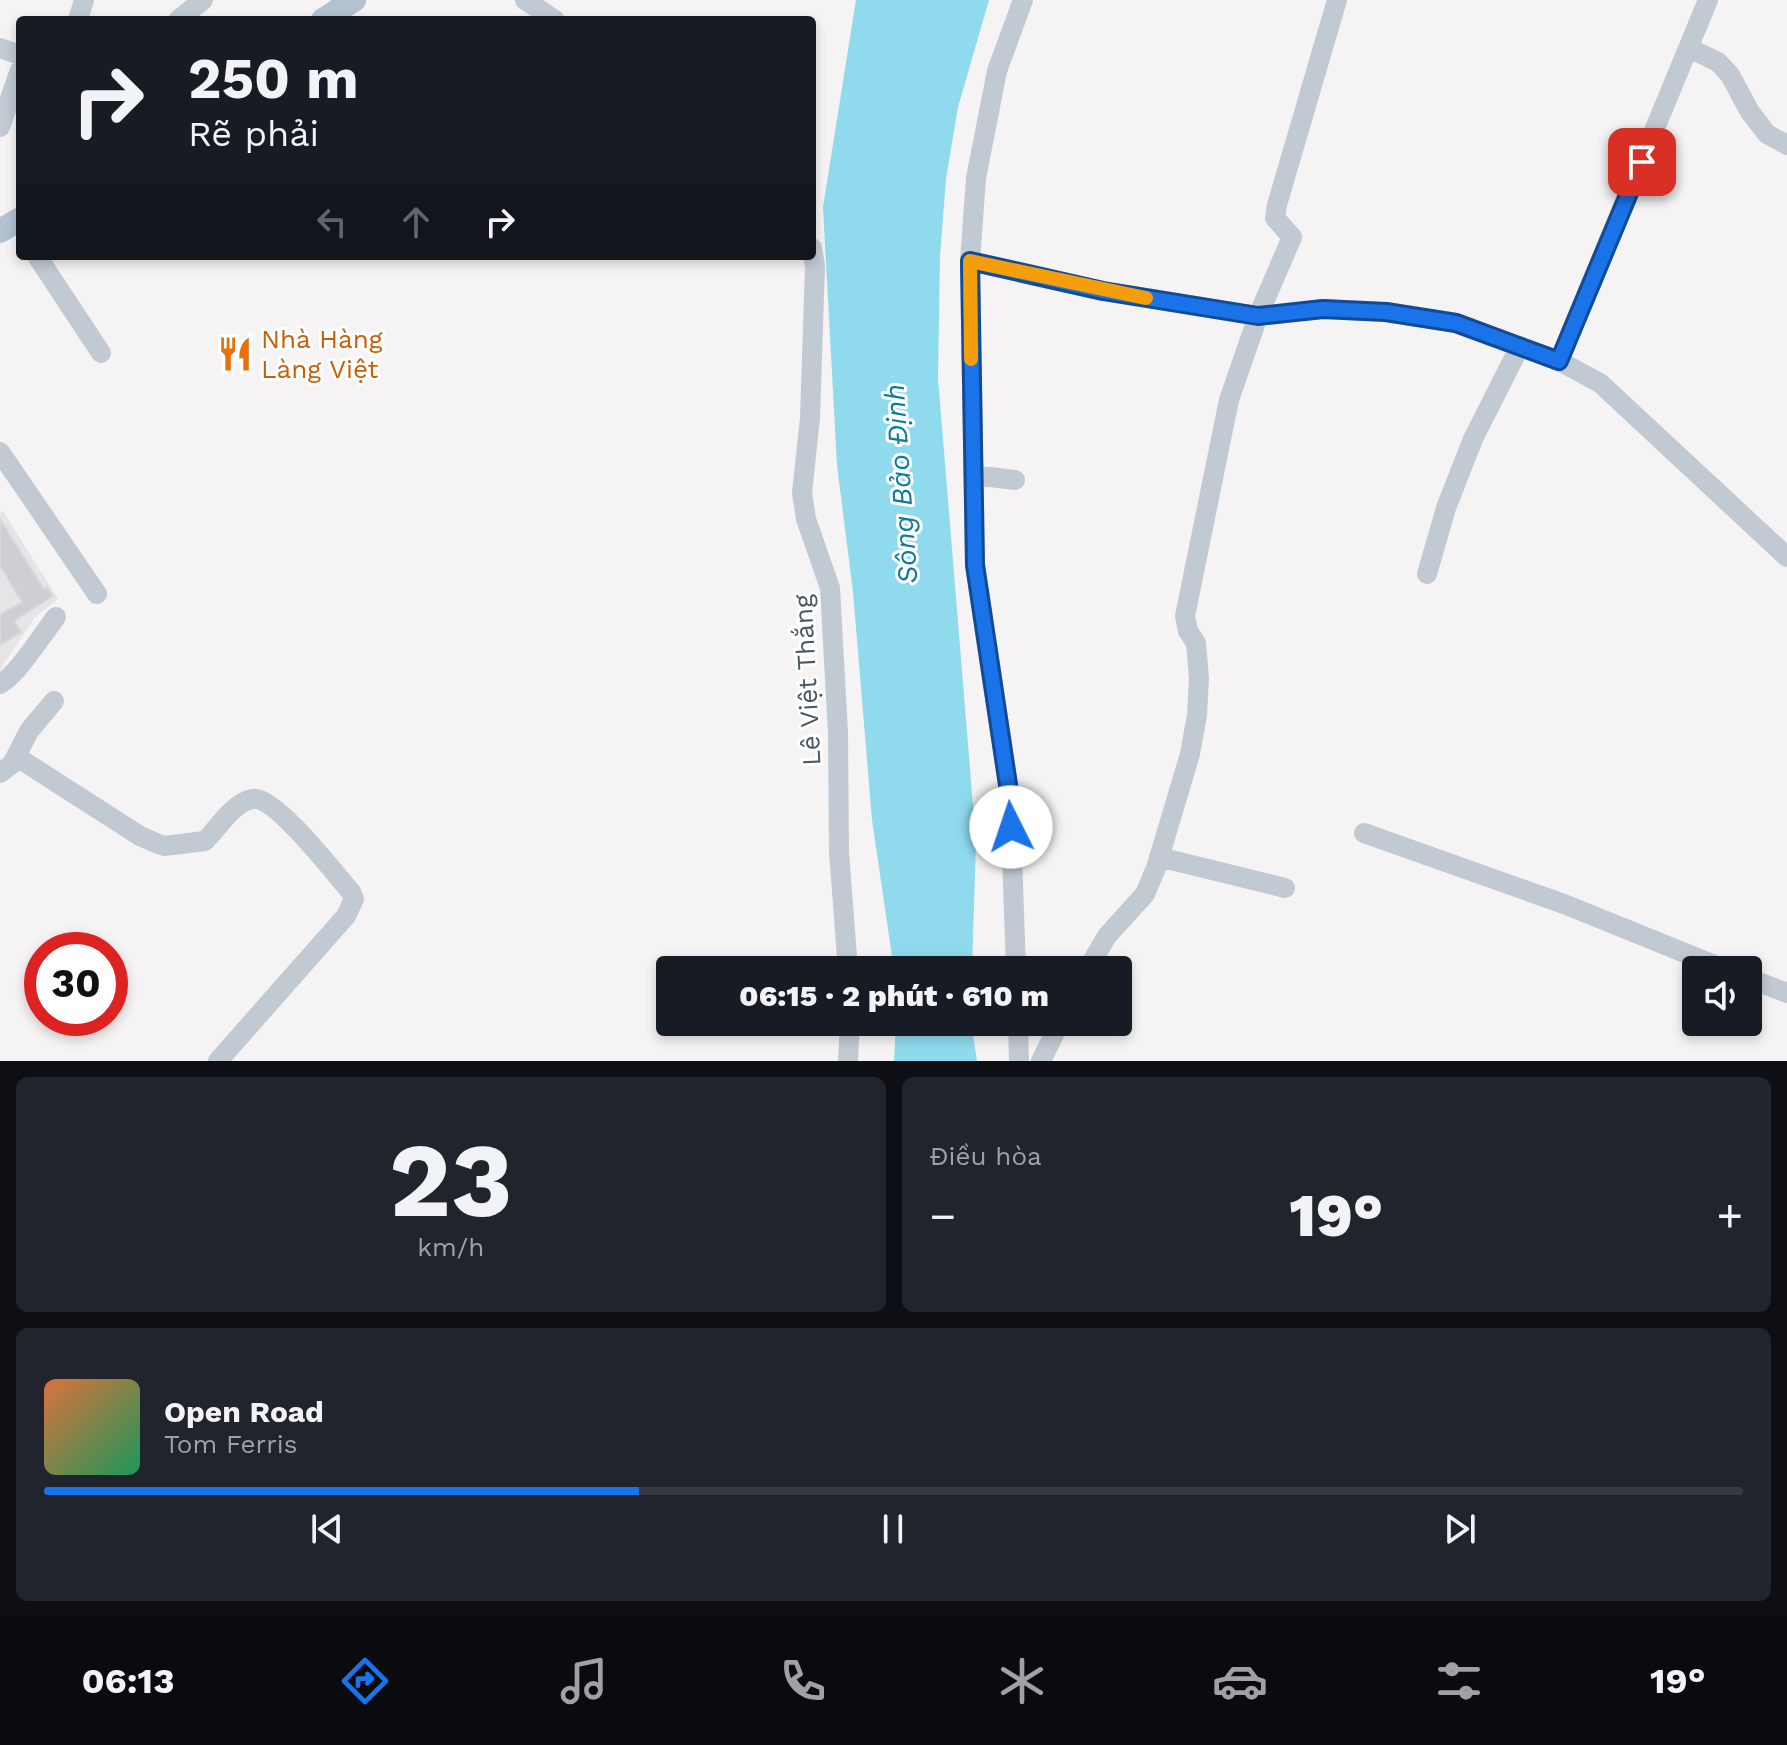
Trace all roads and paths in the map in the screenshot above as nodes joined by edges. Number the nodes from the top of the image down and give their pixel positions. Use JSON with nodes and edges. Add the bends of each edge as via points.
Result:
{"nodes":[{"id":1,"x":203,"y":0,"type":"edge"},
{"id":2,"x":354,"y":0,"type":"edge"},
{"id":3,"x":525,"y":0,"type":"edge"},
{"id":4,"x":1023,"y":0,"type":"edge"},
{"id":5,"x":1337,"y":0,"type":"edge"},
{"id":6,"x":1708,"y":0,"type":"edge"},
{"id":7,"x":183,"y":16,"type":"edge"},
{"id":8,"x":334,"y":16,"type":"edge"},
{"id":9,"x":549,"y":16,"type":"edge"},
{"id":10,"x":1689,"y":48,"type":"junction"},
{"id":11,"x":16,"y":81,"type":"edge"},
{"id":12,"x":0,"y":127,"type":"edge"},
{"id":13,"x":1787,"y":145,"type":"edge"},
{"id":14,"x":40,"y":260,"type":"edge"},
{"id":15,"x":814,"y":260,"type":"edge"},
{"id":16,"x":970,"y":261,"type":"junction"},
{"id":17,"x":1258,"y":316,"type":"junction"},
{"id":18,"x":1520,"y":346,"type":"junction"},
{"id":19,"x":101,"y":353,"type":"dead end"},
{"id":20,"x":1559,"y":361,"type":"junction"},
{"id":21,"x":0,"y":452,"type":"edge"},
{"id":22,"x":973,"y":475,"type":"junction"},
{"id":23,"x":1015,"y":480,"type":"dead end"},
{"id":24,"x":1787,"y":557,"type":"edge"},
{"id":25,"x":1427,"y":574,"type":"dead end"},
{"id":26,"x":97,"y":594,"type":"dead end"},
{"id":27,"x":56,"y":617,"type":"dead end"},
{"id":28,"x":0,"y":684,"type":"edge"},
{"id":29,"x":54,"y":701,"type":"dead end"},
{"id":30,"x":17,"y":757,"type":"junction"},
{"id":31,"x":0,"y":773,"type":"edge"},
{"id":32,"x":1364,"y":833,"type":"dead end"},
{"id":33,"x":1159,"y":857,"type":"junction"},
{"id":34,"x":1285,"y":888,"type":"dead end"},
{"id":35,"x":847,"y":956,"type":"edge"},
{"id":36,"x":1016,"y":956,"type":"edge"},
{"id":37,"x":1095,"y":956,"type":"edge"},
{"id":38,"x":1692,"y":956,"type":"edge"},
{"id":39,"x":1762,"y":983,"type":"edge"},
{"id":40,"x":1787,"y":993,"type":"edge"},
{"id":41,"x":849,"y":1036,"type":"edge"},
{"id":42,"x":1018,"y":1036,"type":"edge"},
{"id":43,"x":1053,"y":1036,"type":"edge"},
{"id":44,"x":218,"y":1061,"type":"edge"},
{"id":45,"x":848,"y":1061,"type":"edge"},
{"id":46,"x":1019,"y":1061,"type":"edge"},
{"id":47,"x":1041,"y":1061,"type":"edge"}],
"edges":[{"from":1,"to":7,"type":"street"},
{"from":2,"to":8,"type":"main road"},
{"from":3,"to":9,"type":"street"},
{"from":4,"to":16,"type":"street","via":[[994,86],[976,178]]},
{"from":5,"to":17,"type":"street","via":[[1277,205],[1275,218],[1292,237]]},
{"from":6,"to":10,"type":"street"},
{"from":10,"to":13,"type":"street","via":[[1718,62],[1767,134]]},
{"from":10,"to":20,"type":"street"},
{"from":11,"to":12,"type":"street"},
{"from":14,"to":19,"type":"street"},
{"from":15,"to":35,"type":"street","name":"Lê Việt Thắng","via":[[810,418],[802,493],[830,588]]},
{"from":16,"to":17,"type":"street","via":[[1103,291]]},
{"from":16,"to":22,"type":"street"},
{"from":17,"to":18,"type":"street","via":[[1323,309],[1386,312],[1456,323]]},
{"from":17,"to":33,"type":"street","via":[[1224,418],[1185,616],[1196,643],[1197,715]]},
{"from":18,"to":20,"type":"street"},
{"from":18,"to":25,"type":"street","via":[[1473,439]]},
{"from":20,"to":24,"type":"street","via":[[1600,383]]},
{"from":21,"to":26,"type":"street"},
{"from":22,"to":23,"type":"street"},
{"from":22,"to":36,"type":"street","via":[[975,565],[1010,798]]},
{"from":27,"to":28,"type":"street","via":[[12,677]]},
{"from":29,"to":30,"type":"street","via":[[29,731]]},
{"from":30,"to":31,"type":"street"},
{"from":30,"to":44,"type":"street","via":[[164,846],[205,841],[239,805],[262,800],[285,817],[351,892],[354,899],[346,916]]},
{"from":32,"to":38,"type":"street"},
{"from":33,"to":34,"type":"street"},
{"from":33,"to":37,"type":"street","via":[[1145,894]]},
{"from":39,"to":40,"type":"street"},
{"from":41,"to":45,"type":"street"},
{"from":42,"to":46,"type":"street"},
{"from":43,"to":47,"type":"street"}]}
